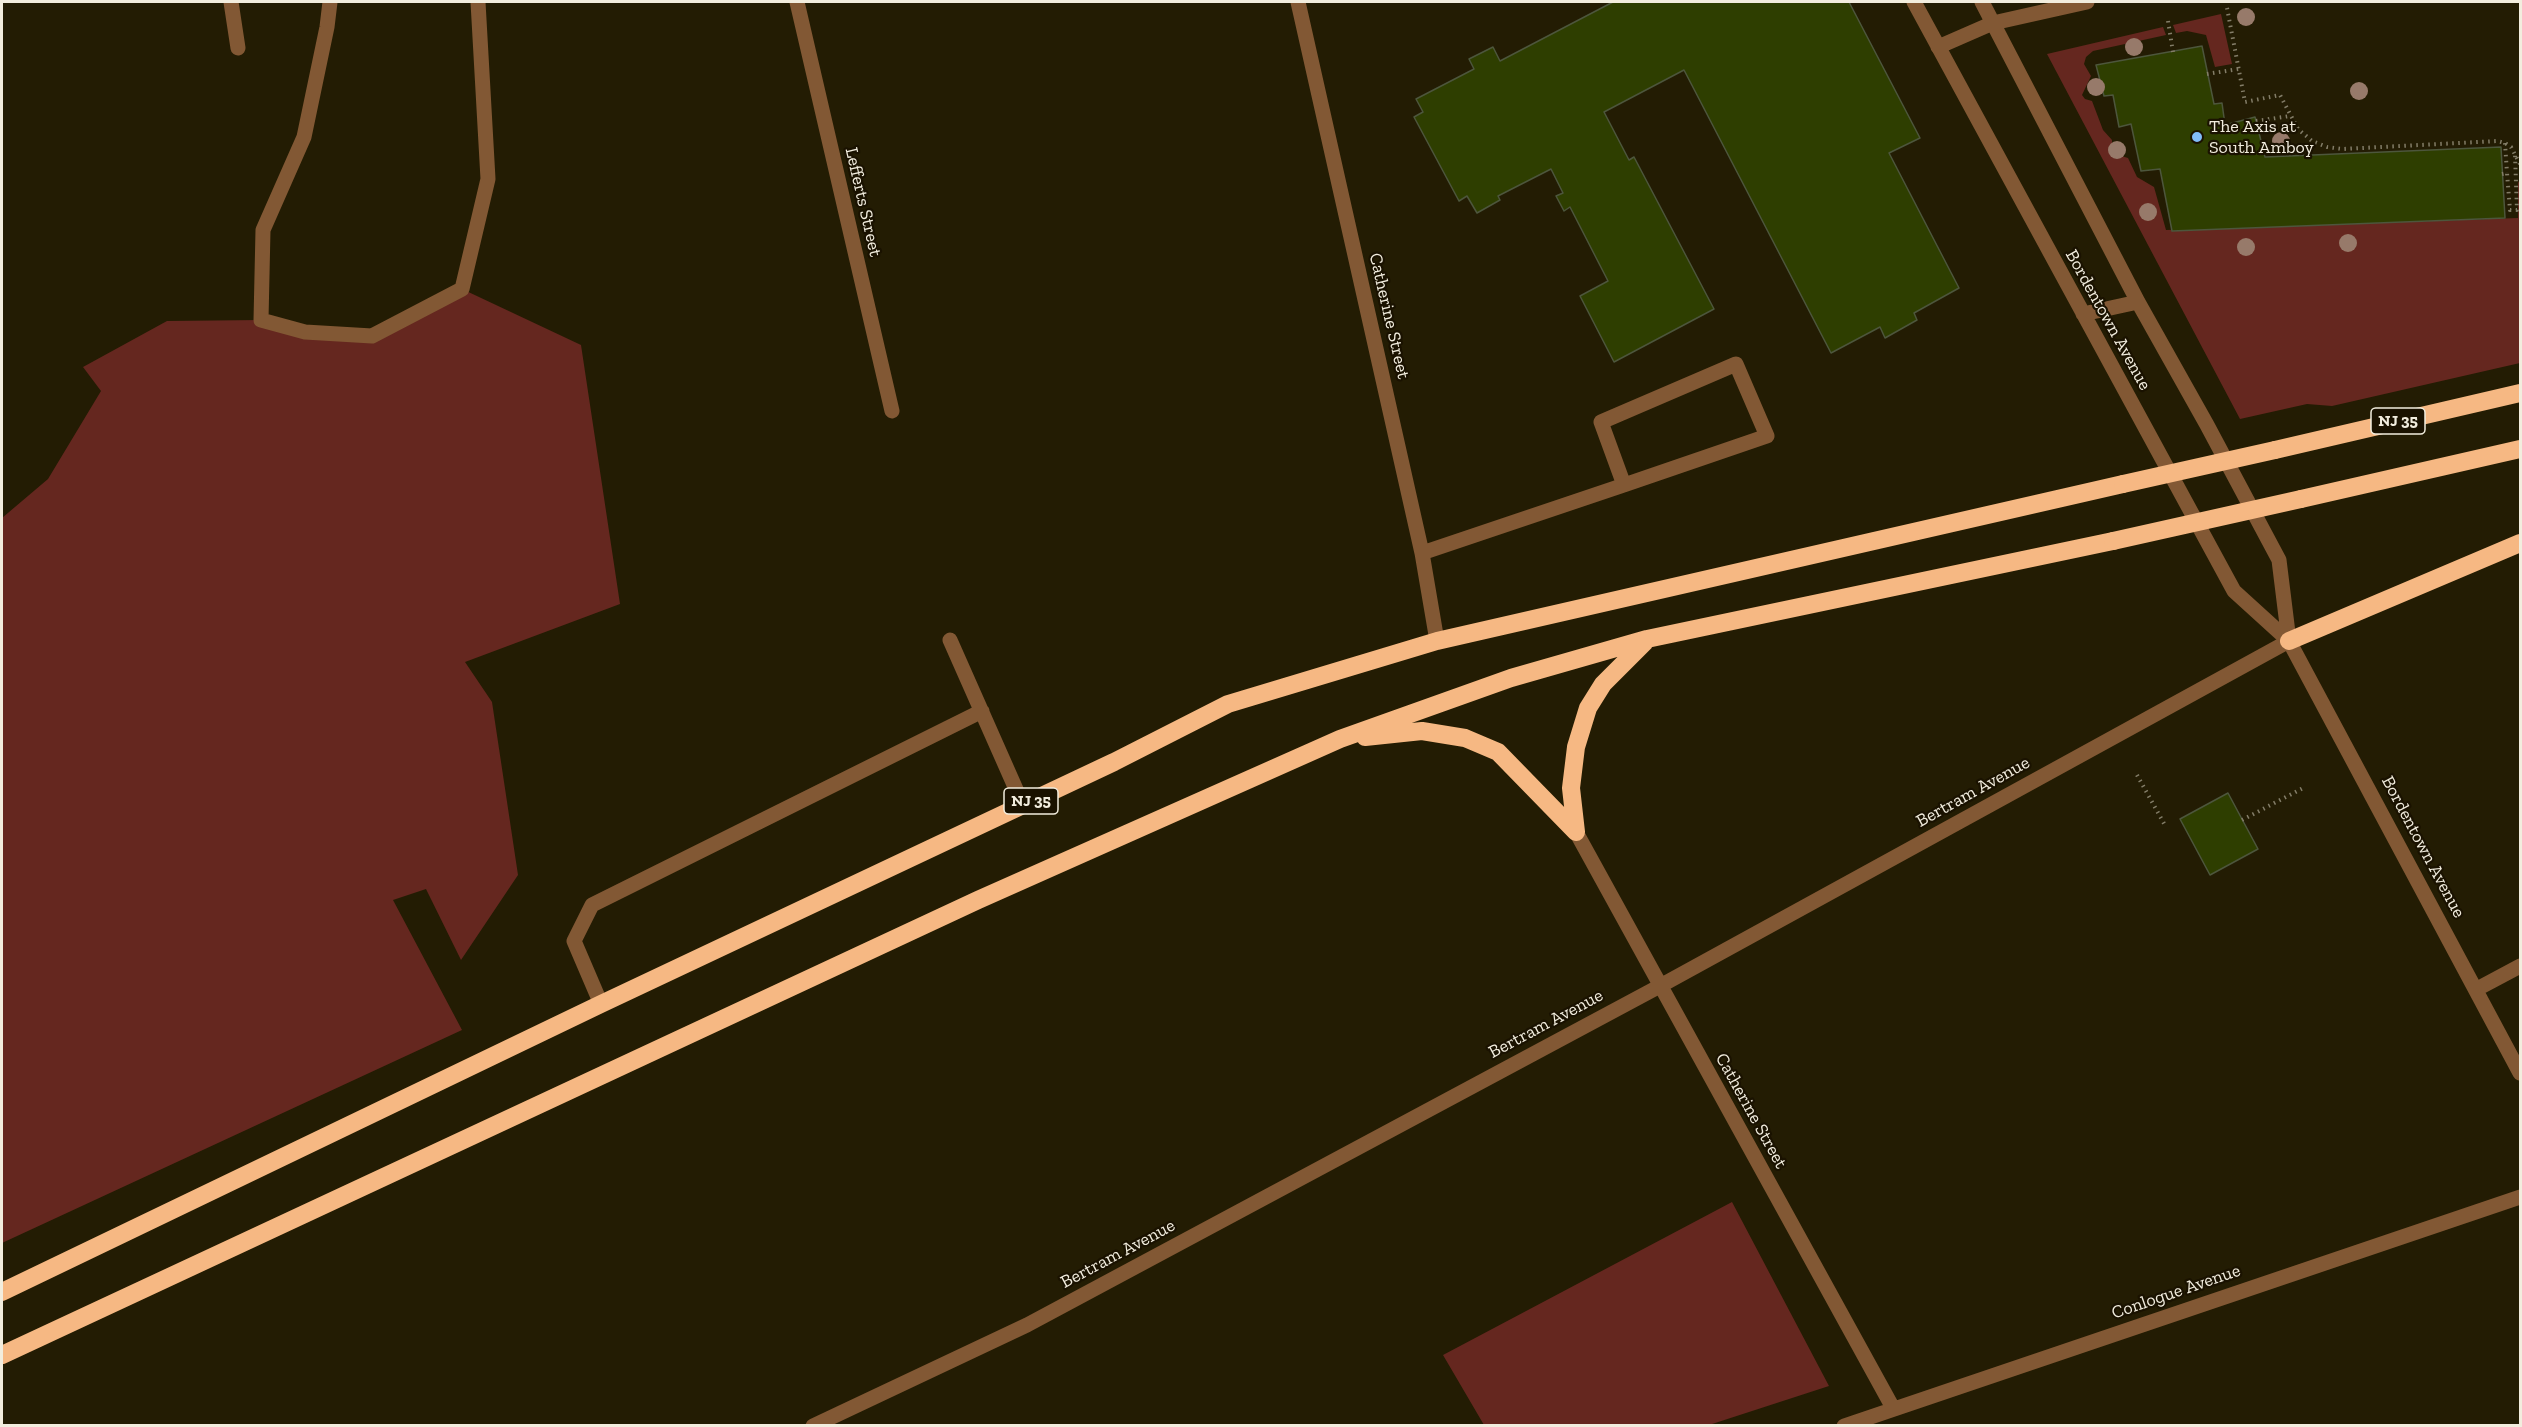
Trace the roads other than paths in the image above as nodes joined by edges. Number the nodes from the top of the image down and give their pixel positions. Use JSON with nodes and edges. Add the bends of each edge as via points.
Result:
{"nodes":[{"id":1,"x":231,"y":2,"type":"edge"},
{"id":2,"x":330,"y":2,"type":"edge"},
{"id":3,"x":478,"y":2,"type":"edge"},
{"id":4,"x":797,"y":2,"type":"edge"},
{"id":5,"x":1299,"y":2,"type":"edge"},
{"id":6,"x":1914,"y":2,"type":"edge"},
{"id":7,"x":1982,"y":2,"type":"edge"},
{"id":8,"x":2087,"y":2,"type":"edge"},
{"id":9,"x":1993,"y":23,"type":"junction"},
{"id":10,"x":1938,"y":47,"type":"junction"},
{"id":11,"x":238,"y":48,"type":"dead end"},
{"id":12,"x":2138,"y":302,"type":"junction"},
{"id":13,"x":2083,"y":314,"type":"junction"},
{"id":14,"x":2520,"y":393,"type":"edge"},
{"id":15,"x":892,"y":411,"type":"dead end"},
{"id":16,"x":2520,"y":449,"type":"edge"},
{"id":17,"x":1624,"y":485,"type":"junction"},
{"id":18,"x":2520,"y":543,"type":"edge"},
{"id":19,"x":1422,"y":553,"type":"junction"},
{"id":20,"x":1647,"y":639,"type":"junction"},
{"id":21,"x":950,"y":640,"type":"dead end"},
{"id":22,"x":2289,"y":640,"type":"junction"},
{"id":23,"x":1437,"y":641,"type":"junction"},
{"id":24,"x":982,"y":711,"type":"junction"},
{"id":25,"x":1340,"y":739,"type":"junction"},
{"id":26,"x":1023,"y":805,"type":"junction"},
{"id":27,"x":1576,"y":832,"type":"junction"},
{"id":28,"x":2520,"y":966,"type":"edge"},
{"id":29,"x":1660,"y":986,"type":"junction"},
{"id":30,"x":2477,"y":989,"type":"junction"},
{"id":31,"x":601,"y":1004,"type":"junction"},
{"id":32,"x":2520,"y":1073,"type":"edge"},
{"id":33,"x":2520,"y":1197,"type":"edge"},
{"id":34,"x":2,"y":1292,"type":"edge"},
{"id":35,"x":2,"y":1355,"type":"edge"},
{"id":36,"x":1893,"y":1408,"type":"junction"},
{"id":37,"x":813,"y":1425,"type":"edge"},
{"id":38,"x":1844,"y":1425,"type":"edge"}],
"edges":[{"from":1,"to":11,"type":"street"},
{"from":2,"to":3,"type":"street","via":[[304,136],[262,230],[261,320],[305,332],[372,336],[462,289],[488,179]]},
{"from":4,"to":15,"type":"street","name":"Lefferts Street"},
{"from":5,"to":19,"type":"street","name":"Catherine Street"},
{"from":6,"to":10,"type":"street","name":"Bordentown Avenue"},
{"from":7,"to":9,"type":"street","name":"Bordentown Avenue"},
{"from":8,"to":9,"type":"street"},
{"from":9,"to":10,"type":"street"},
{"from":9,"to":12,"type":"street","name":"Bordentown Avenue"},
{"from":10,"to":13,"type":"street","name":"Bordentown Avenue"},
{"from":12,"to":13,"type":"street"},
{"from":12,"to":22,"type":"street","name":"Bordentown Avenue","via":[[2279,560]]},
{"from":13,"to":22,"type":"street","name":"Bordentown Avenue","via":[[2234,591]]},
{"from":14,"to":23,"type":"highway","number":"NJ 35","bridge":true},
{"from":16,"to":20,"type":"highway","bridge":true,"via":[[2113,542]]},
{"from":17,"to":17,"type":"street","via":[[1767,436],[1736,364],[1601,422]]},
{"from":17,"to":19,"type":"street"},
{"from":18,"to":22,"type":"highway"},
{"from":19,"to":23,"type":"street","name":"Catherine Street"},
{"from":20,"to":25,"type":"highway","via":[[1511,678]]},
{"from":20,"to":27,"type":"highway","via":[[1603,684],[1588,708],[1576,747],[1571,788]]},
{"from":21,"to":24,"type":"street"},
{"from":22,"to":29,"type":"street","name":"Bertram Avenue"},
{"from":22,"to":30,"type":"street","name":"Bordentown Avenue"},
{"from":23,"to":26,"type":"highway","number":"NJ 35","via":[[1228,704]]},
{"from":24,"to":26,"type":"street"},
{"from":24,"to":31,"type":"street","via":[[592,905],[574,941]]},
{"from":25,"to":27,"type":"highway","via":[[1422,731],[1465,738],[1498,752]]},
{"from":25,"to":35,"type":"highway","via":[[978,900]]},
{"from":26,"to":31,"type":"highway","number":"NJ 35"},
{"from":27,"to":29,"type":"street","name":"Catherine Street"},
{"from":28,"to":30,"type":"street"},
{"from":29,"to":36,"type":"street","name":"Catherine Street"},
{"from":29,"to":37,"type":"street","name":"Bertram Avenue","via":[[1027,1325]]},
{"from":30,"to":32,"type":"street","name":"Bordentown Avenue"},
{"from":31,"to":34,"type":"highway","number":"NJ 35"},
{"from":33,"to":36,"type":"street","name":"Conlogue Avenue"},
{"from":36,"to":38,"type":"street","name":"Conlogue Avenue"}]}
